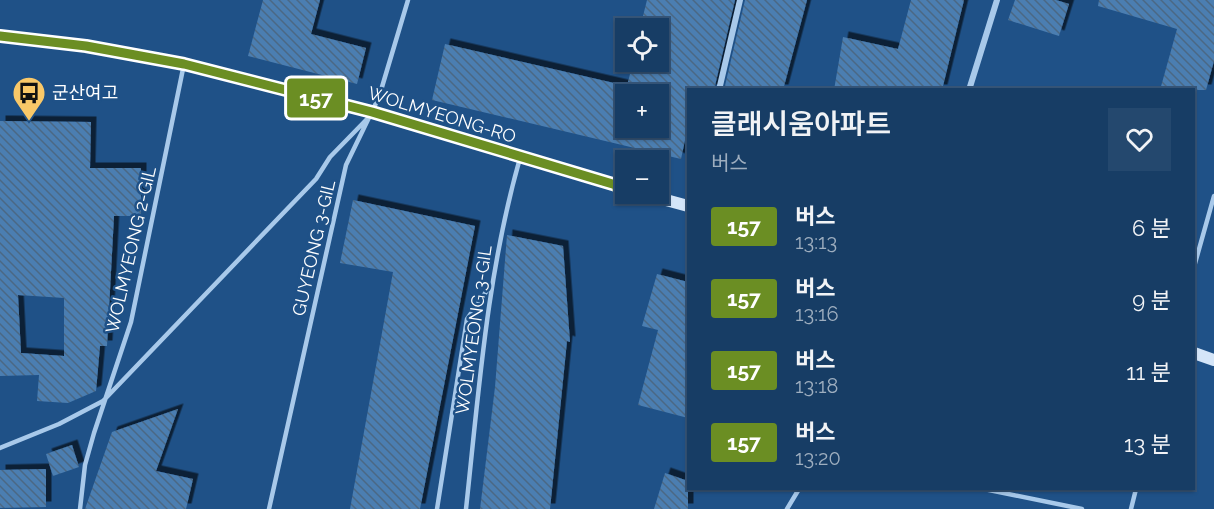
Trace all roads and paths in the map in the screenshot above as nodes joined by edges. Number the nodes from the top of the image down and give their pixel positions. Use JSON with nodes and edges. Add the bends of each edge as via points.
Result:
{"nodes":[{"id":1,"x":408,"y":0,"type":"edge"},
{"id":2,"x":740,"y":0,"type":"edge"},
{"id":3,"x":997,"y":0,"type":"edge"},
{"id":4,"x":0,"y":36,"type":"edge"},
{"id":5,"x":184,"y":64,"type":"junction"},
{"id":6,"x":719,"y":88,"type":"edge"},
{"id":7,"x":970,"y":88,"type":"edge"},
{"id":8,"x":372,"y":112,"type":"junction"},
{"id":9,"x":520,"y":158,"type":"junction"},
{"id":10,"x":615,"y":185,"type":"edge"},
{"id":11,"x":1214,"y":196,"type":"edge"},
{"id":12,"x":669,"y":201,"type":"edge"},
{"id":13,"x":687,"y":206,"type":"edge"},
{"id":14,"x":1195,"y":263,"type":"edge"},
{"id":15,"x":490,"y":287,"type":"junction"},
{"id":16,"x":1195,"y":353,"type":"edge"},
{"id":17,"x":1214,"y":360,"type":"edge"},
{"id":18,"x":103,"y":401,"type":"junction"},
{"id":19,"x":0,"y":448,"type":"edge"},
{"id":20,"x":798,"y":490,"type":"edge"},
{"id":21,"x":989,"y":490,"type":"edge"},
{"id":22,"x":1136,"y":490,"type":"edge"},
{"id":23,"x":80,"y":509,"type":"edge"},
{"id":24,"x":269,"y":509,"type":"edge"},
{"id":25,"x":437,"y":509,"type":"edge"},
{"id":26,"x":466,"y":509,"type":"edge"},
{"id":27,"x":787,"y":509,"type":"edge"},
{"id":28,"x":1082,"y":509,"type":"edge"},
{"id":29,"x":1131,"y":509,"type":"edge"}],
"edges":[{"from":1,"to":8,"type":"lane","name":"GUYEONG 3-GIL"},
{"from":2,"to":6,"type":"street"},
{"from":3,"to":7,"type":"street"},
{"from":4,"to":5,"type":"street","name":"WOLMYEONG-RO","via":[[86,46]]},
{"from":5,"to":8,"type":"street","name":"WOLMYEONG-RO"},
{"from":5,"to":18,"type":"lane","name":"WOLMYEONG 2-GIL","via":[[131,322]]},
{"from":8,"to":9,"type":"street","name":"WOLMYEONG-RO"},
{"from":8,"to":18,"type":"lane","via":[[330,157],[316,179]]},
{"from":8,"to":24,"type":"lane","name":"GUYEONG 3-GIL","via":[[346,165]]},
{"from":9,"to":10,"type":"street","name":"WOLMYEONG-RO"},
{"from":9,"to":15,"type":"lane","name":"WOLMYEONG 3-GIL"},
{"from":11,"to":14,"type":"lane"},
{"from":12,"to":13,"type":"street"},
{"from":15,"to":25,"type":"lane","via":[[467,319]]},
{"from":15,"to":26,"type":"lane","name":"WOLMYEONG 3-GIL"},
{"from":16,"to":17,"type":"street"},
{"from":18,"to":19,"type":"lane"},
{"from":18,"to":23,"type":"lane","name":"WOLMYEONG 2-GIL","via":[[85,465]]},
{"from":20,"to":27,"type":"lane"},
{"from":21,"to":28,"type":"lane"},
{"from":22,"to":29,"type":"lane"}]}
